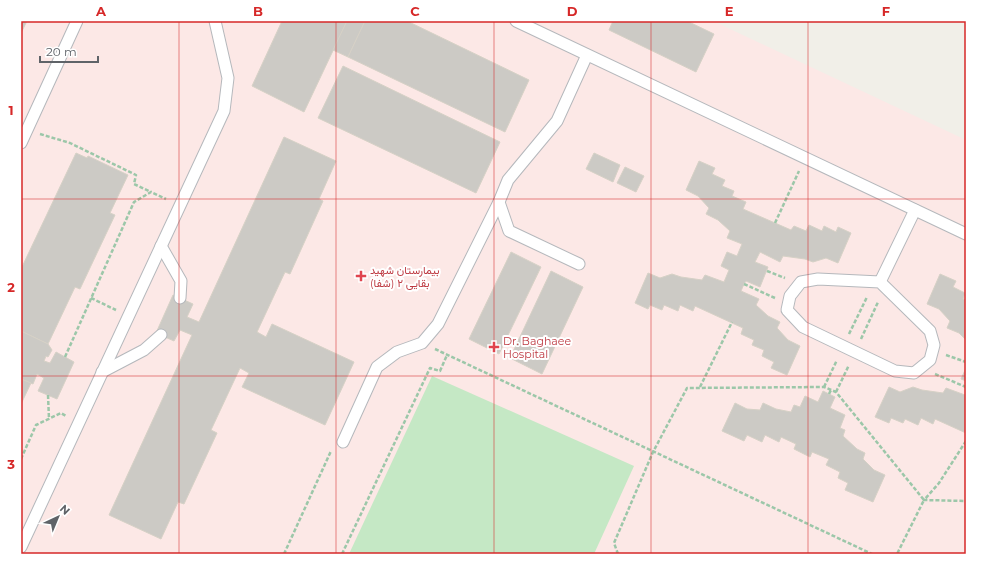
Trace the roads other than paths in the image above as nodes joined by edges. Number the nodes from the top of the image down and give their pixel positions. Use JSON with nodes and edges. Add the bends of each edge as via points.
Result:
{"nodes":[{"id":1,"x":77,"y":21,"type":"edge"},
{"id":2,"x":215,"y":21,"type":"edge"},
{"id":3,"x":516,"y":21,"type":"edge"},
{"id":4,"x":587,"y":55,"type":"junction"},
{"id":5,"x":21,"y":143,"type":"edge"},
{"id":6,"x":499,"y":202,"type":"junction"},
{"id":7,"x":916,"y":210,"type":"junction"},
{"id":8,"x":966,"y":234,"type":"edge"},
{"id":9,"x":161,"y":246,"type":"junction"},
{"id":10,"x":579,"y":264,"type":"dead end"},
{"id":11,"x":880,"y":282,"type":"junction"},
{"id":12,"x":180,"y":298,"type":"dead end"},
{"id":13,"x":161,"y":335,"type":"dead end"},
{"id":14,"x":102,"y":372,"type":"junction"},
{"id":15,"x":343,"y":442,"type":"road end"},
{"id":16,"x":21,"y":547,"type":"edge"}],
"edges":[{"from":1,"to":5,"type":"lane"},
{"from":2,"to":9,"type":"lane","via":[[228,78],[224,111]]},
{"from":3,"to":4,"type":"lane"},
{"from":4,"to":6,"type":"lane","via":[[557,121],[508,180]]},
{"from":4,"to":7,"type":"lane"},
{"from":6,"to":10,"type":"lane","via":[[509,231]]},
{"from":6,"to":15,"type":"lane","via":[[438,324],[422,343],[397,352],[377,367]]},
{"from":7,"to":8,"type":"lane"},
{"from":7,"to":11,"type":"lane"},
{"from":9,"to":12,"type":"lane","via":[[181,281]]},
{"from":9,"to":14,"type":"lane"},
{"from":11,"to":11,"type":"lane","via":[[818,279],[801,282],[790,296],[787,310],[802,327],[895,371],[914,373],[930,360],[934,345],[930,331]]},
{"from":13,"to":14,"type":"lane","via":[[144,350]]},
{"from":14,"to":16,"type":"lane"}]}
